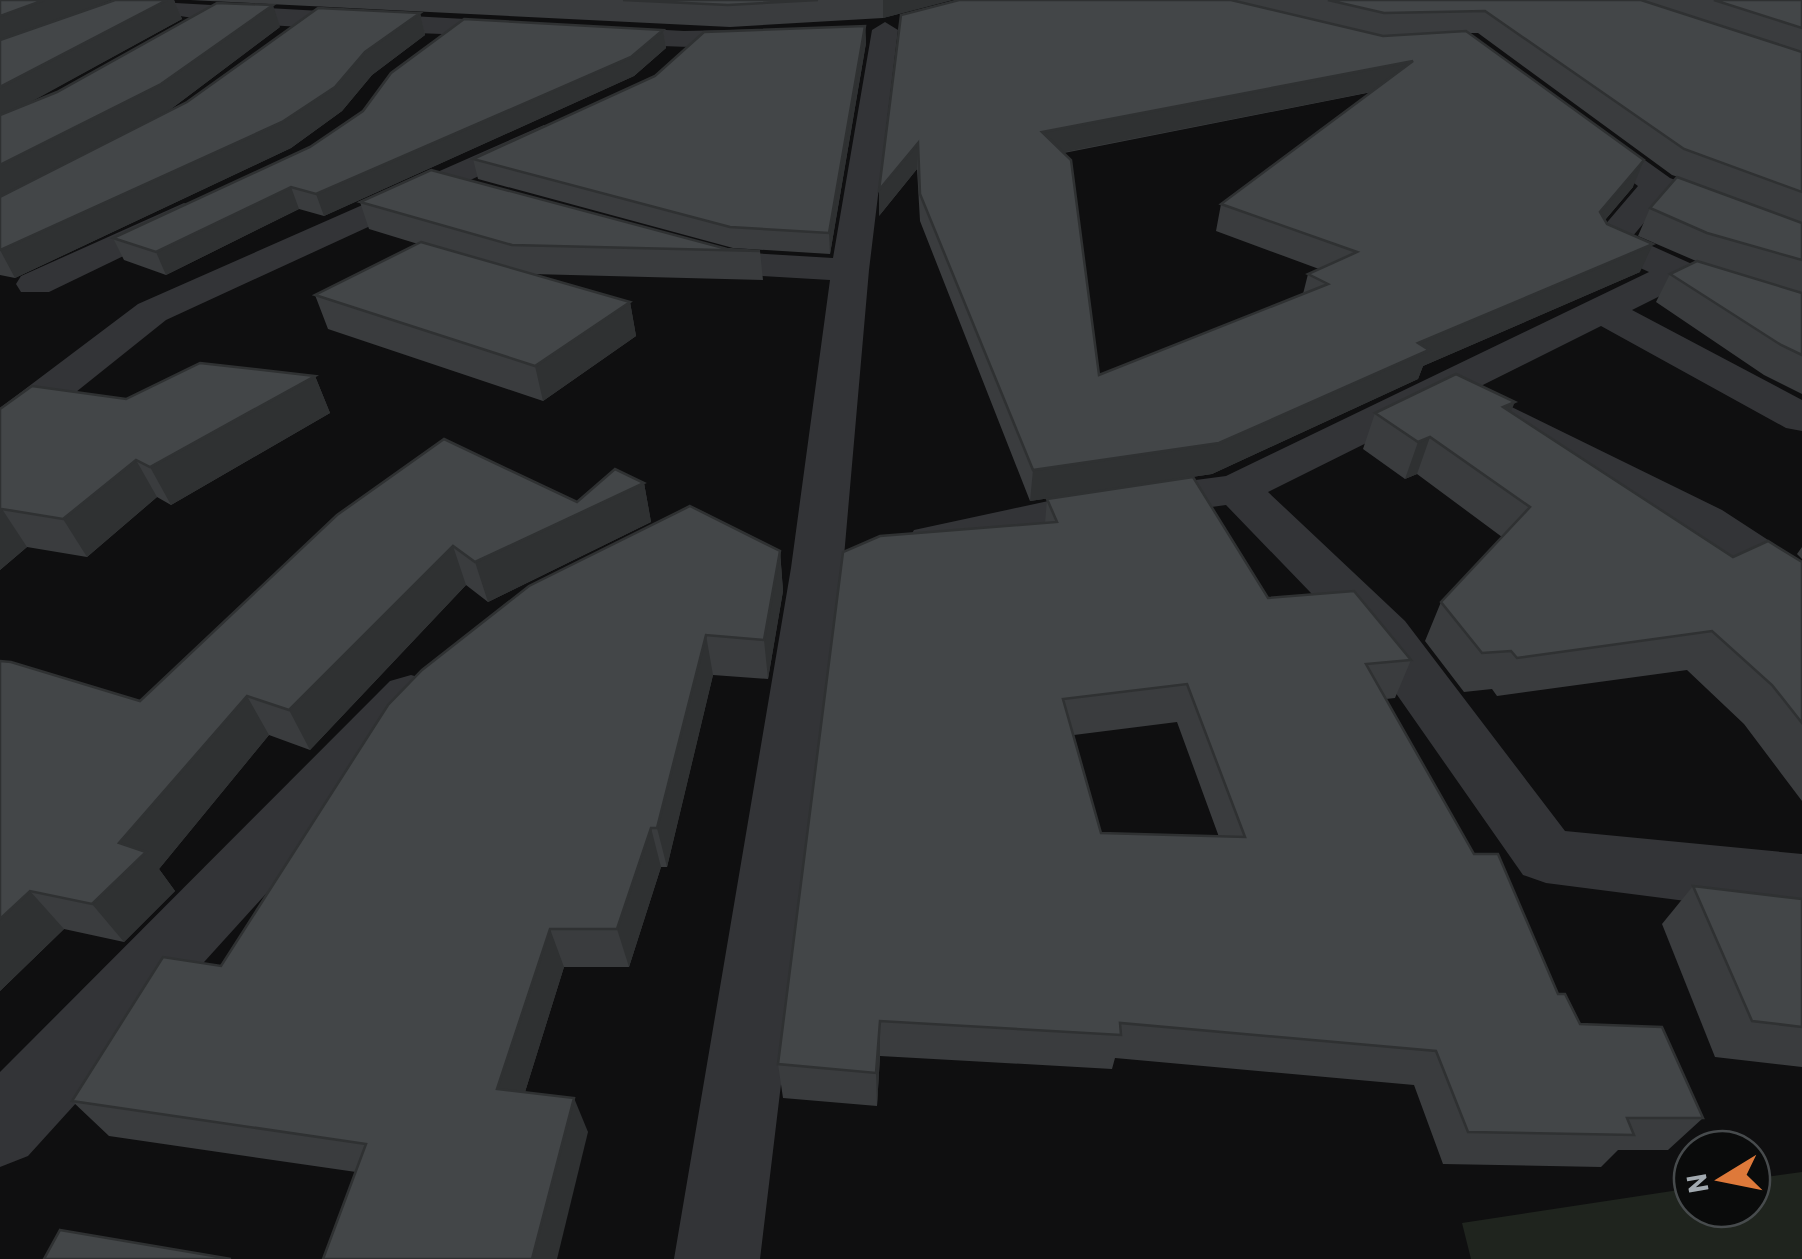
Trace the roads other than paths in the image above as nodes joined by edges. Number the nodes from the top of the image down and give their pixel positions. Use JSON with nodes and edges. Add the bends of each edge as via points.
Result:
{"nodes":[{"id":1,"x":136,"y":2,"type":"edge"},
{"id":2,"x":216,"y":8,"type":"edge"},
{"id":3,"x":711,"y":13,"type":"edge"},
{"id":4,"x":104,"y":17,"type":"edge"},
{"id":5,"x":322,"y":17,"type":"junction"},
{"id":6,"x":464,"y":24,"type":"junction"},
{"id":7,"x":885,"y":28,"type":"dead end"},
{"id":8,"x":808,"y":34,"type":"edge"},
{"id":9,"x":166,"y":39,"type":"edge"},
{"id":10,"x":684,"y":39,"type":"junction"},
{"id":11,"x":280,"y":42,"type":"edge"},
{"id":12,"x":424,"y":54,"type":"edge"},
{"id":13,"x":661,"y":72,"type":"edge"},
{"id":14,"x":1547,"y":106,"type":"edge"},
{"id":15,"x":577,"y":118,"type":"edge"},
{"id":16,"x":440,"y":183,"type":"junction"},
{"id":17,"x":1658,"y":185,"type":"junction"},
{"id":18,"x":495,"y":198,"type":"edge"},
{"id":19,"x":214,"y":200,"type":"edge"},
{"id":20,"x":1802,"y":242,"type":"edge"},
{"id":21,"x":658,"y":243,"type":"edge"},
{"id":22,"x":850,"y":270,"type":"junction"},
{"id":23,"x":18,"y":282,"type":"edge"},
{"id":24,"x":1602,"y":310,"type":"junction"},
{"id":25,"x":152,"y":312,"type":"junction"},
{"id":26,"x":1440,"y":389,"type":"junction"},
{"id":27,"x":1802,"y":418,"type":"edge"},
{"id":28,"x":0,"y":430,"type":"edge"},
{"id":29,"x":1237,"y":489,"type":"junction"},
{"id":30,"x":817,"y":568,"type":"junction"},
{"id":31,"x":1802,"y":587,"type":"edge"},
{"id":32,"x":460,"y":657,"type":"edge"},
{"id":33,"x":1802,"y":882,"type":"edge"},
{"id":34,"x":0,"y":1128,"type":"edge"},
{"id":35,"x":717,"y":1259,"type":"edge"}],
"edges":[{"from":1,"to":2,"type":"street"},
{"from":1,"to":4,"type":"street"},
{"from":2,"to":5,"type":"street"},
{"from":2,"to":9,"type":"street"},
{"from":3,"to":10,"type":"street"},
{"from":5,"to":6,"type":"street"},
{"from":5,"to":11,"type":"street"},
{"from":6,"to":10,"type":"street"},
{"from":6,"to":12,"type":"street"},
{"from":7,"to":22,"type":"street"},
{"from":8,"to":10,"type":"street"},
{"from":10,"to":13,"type":"street","via":[[691,46]]},
{"from":14,"to":17,"type":"street"},
{"from":15,"to":16,"type":"street"},
{"from":16,"to":18,"type":"street"},
{"from":16,"to":25,"type":"street"},
{"from":17,"to":20,"type":"street"},
{"from":17,"to":24,"type":"street","via":[[1610,240],[1697,277]]},
{"from":19,"to":23,"type":"street"},
{"from":21,"to":22,"type":"street","via":[[731,262]]},
{"from":22,"to":30,"type":"street"},
{"from":23,"to":25,"type":"street"},
{"from":24,"to":26,"type":"street"},
{"from":24,"to":27,"type":"street"},
{"from":25,"to":28,"type":"street"},
{"from":26,"to":29,"type":"street"},
{"from":26,"to":31,"type":"street","via":[[1512,418],[1686,512]]},
{"from":29,"to":30,"type":"street","via":[[1067,512]]},
{"from":29,"to":33,"type":"street","via":[[1385,634],[1546,856]]},
{"from":30,"to":35,"type":"street"},
{"from":32,"to":34,"type":"street","via":[[414,692]]}]}
